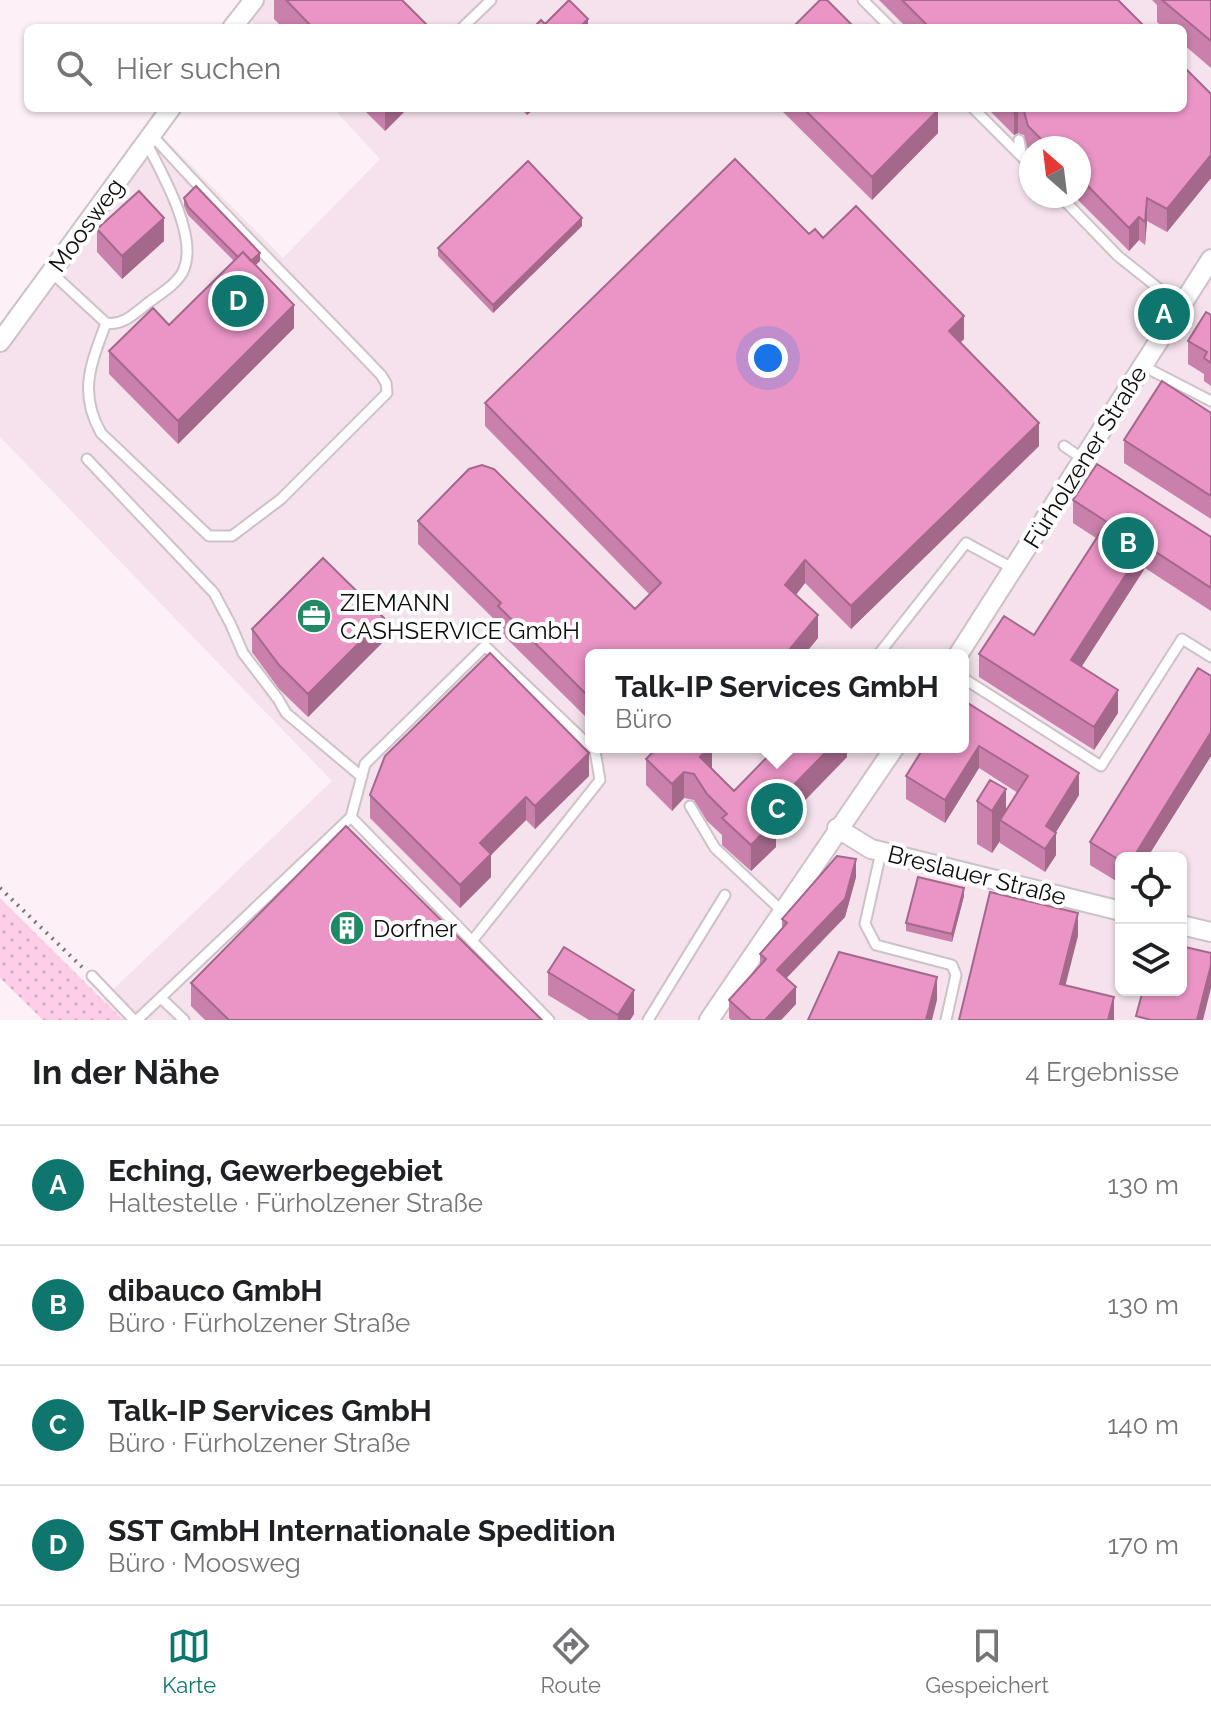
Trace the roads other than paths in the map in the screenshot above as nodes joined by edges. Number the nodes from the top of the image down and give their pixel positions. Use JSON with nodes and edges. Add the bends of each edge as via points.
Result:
{"nodes":[{"id":1,"x":254,"y":0,"type":"edge"},
{"id":2,"x":491,"y":0,"type":"edge"},
{"id":3,"x":863,"y":0,"type":"edge"},
{"id":4,"x":235,"y":24,"type":"edge"},
{"id":5,"x":466,"y":24,"type":"edge"},
{"id":6,"x":887,"y":24,"type":"edge"},
{"id":7,"x":168,"y":112,"type":"edge"},
{"id":8,"x":977,"y":112,"type":"edge"},
{"id":9,"x":149,"y":138,"type":"junction"},
{"id":10,"x":1019,"y":154,"type":"edge"},
{"id":11,"x":1072,"y":208,"type":"edge"},
{"id":12,"x":1211,"y":259,"type":"edge"},
{"id":13,"x":52,"y":273,"type":"junction"},
{"id":14,"x":1182,"y":307,"type":"junction"},
{"id":15,"x":106,"y":323,"type":"junction"},
{"id":16,"x":0,"y":342,"type":"edge"},
{"id":17,"x":1143,"y":366,"type":"junction"},
{"id":18,"x":1211,"y":401,"type":"edge"},
{"id":19,"x":1064,"y":446,"type":"dead end"},
{"id":20,"x":87,"y":459,"type":"dead end"},
{"id":21,"x":1083,"y":459,"type":"junction"},
{"id":22,"x":1014,"y":569,"type":"junction"},
{"id":23,"x":883,"y":649,"type":"edge"},
{"id":24,"x":962,"y":649,"type":"edge"},
{"id":25,"x":1211,"y":657,"type":"edge"},
{"id":26,"x":969,"y":682,"type":"edge"},
{"id":27,"x":585,"y":741,"type":"edge"},
{"id":28,"x":595,"y":753,"type":"edge"},
{"id":29,"x":891,"y":753,"type":"edge"},
{"id":30,"x":362,"y":777,"type":"junction"},
{"id":31,"x":690,"y":806,"type":"dead end"},
{"id":32,"x":351,"y":817,"type":"junction"},
{"id":33,"x":342,"y":826,"type":"junction"},
{"id":34,"x":837,"y":828,"type":"junction"},
{"id":35,"x":353,"y":837,"type":"edge"},
{"id":36,"x":881,"y":852,"type":"junction"},
{"id":37,"x":725,"y":895,"type":"dead end"},
{"id":38,"x":1115,"y":910,"type":"edge"},
{"id":39,"x":782,"y":911,"type":"junction"},
{"id":40,"x":1187,"y":926,"type":"edge"},
{"id":41,"x":1211,"y":932,"type":"edge"},
{"id":42,"x":472,"y":941,"type":"junction"},
{"id":43,"x":92,"y":976,"type":"road end"},
{"id":44,"x":161,"y":998,"type":"junction"},
{"id":45,"x":136,"y":1020,"type":"edge"},
{"id":46,"x":184,"y":1020,"type":"edge"},
{"id":47,"x":549,"y":1020,"type":"edge"},
{"id":48,"x":648,"y":1020,"type":"edge"},
{"id":49,"x":709,"y":1020,"type":"edge"},
{"id":50,"x":946,"y":1020,"type":"edge"}],
"edges":[{"from":1,"to":4,"type":"street"},
{"from":2,"to":5,"type":"lane"},
{"from":3,"to":6,"type":"lane"},
{"from":7,"to":9,"type":"street","name":"Moosweg"},
{"from":8,"to":10,"type":"lane"},
{"from":9,"to":13,"type":"street","name":"Moosweg"},
{"from":9,"to":15,"type":"lane","via":[[182,225],[184,270],[133,315]]},
{"from":9,"to":15,"type":"lane","via":[[381,375],[387,393],[281,499],[232,536],[209,536],[101,433],[91,415],[89,371]]},
{"from":11,"to":14,"type":"lane","via":[[1118,256]]},
{"from":12,"to":14,"type":"street","name":"Fürholzener Straße"},
{"from":13,"to":15,"type":"lane"},
{"from":13,"to":16,"type":"street","name":"Moosweg"},
{"from":14,"to":17,"type":"street","name":"Fürholzener Straße"},
{"from":17,"to":18,"type":"lane"},
{"from":17,"to":21,"type":"street","name":"Fürholzener Straße"},
{"from":19,"to":21,"type":"lane"},
{"from":20,"to":30,"type":"lane","via":[[214,593],[243,653],[286,713]]},
{"from":21,"to":22,"type":"street","name":"Fürholzener Straße"},
{"from":22,"to":23,"type":"lane","via":[[966,543]]},
{"from":22,"to":24,"type":"street","name":"Fürholzener Straße"},
{"from":25,"to":26,"type":"lane","via":[[1182,639],[1101,766]]},
{"from":27,"to":30,"type":"lane","via":[[485,646],[365,764]]},
{"from":28,"to":42,"type":"lane","via":[[600,780]]},
{"from":29,"to":34,"type":"street"},
{"from":30,"to":32,"type":"lane"},
{"from":31,"to":39,"type":"lane","via":[[715,848]]},
{"from":32,"to":33,"type":"lane"},
{"from":32,"to":42,"type":"lane"},
{"from":33,"to":35,"type":"lane"},
{"from":33,"to":44,"type":"lane"},
{"from":34,"to":36,"type":"street","name":"Breslauer Straße"},
{"from":34,"to":39,"type":"street"},
{"from":36,"to":38,"type":"street","name":"Breslauer Straße"},
{"from":36,"to":50,"type":"lane","via":[[865,924],[876,945],[952,965],[956,975]]},
{"from":37,"to":48,"type":"lane"},
{"from":39,"to":49,"type":"street"},
{"from":40,"to":41,"type":"street"},
{"from":42,"to":47,"type":"lane"},
{"from":43,"to":45,"type":"lane"},
{"from":44,"to":45,"type":"lane"},
{"from":44,"to":46,"type":"lane"}]}
